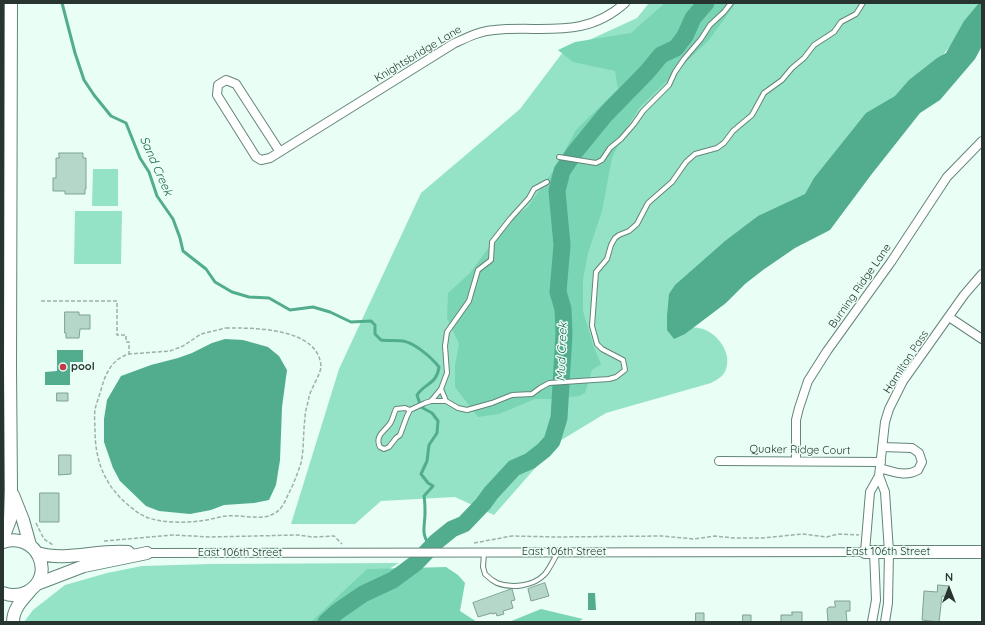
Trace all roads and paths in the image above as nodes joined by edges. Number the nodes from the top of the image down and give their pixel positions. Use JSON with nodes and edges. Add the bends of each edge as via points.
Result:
{"nodes":[{"id":1,"x":11,"y":3,"type":"edge"},
{"id":2,"x":625,"y":3,"type":"edge"},
{"id":3,"x":731,"y":3,"type":"edge"},
{"id":4,"x":862,"y":3,"type":"edge"},
{"id":5,"x":982,"y":141,"type":"edge"},
{"id":6,"x":280,"y":152,"type":"junction"},
{"id":7,"x":559,"y":157,"type":"dead end"},
{"id":8,"x":547,"y":182,"type":"dead end"},
{"id":9,"x":982,"y":274,"type":"edge"},
{"id":10,"x":41,"y":301,"type":"dead end"},
{"id":11,"x":950,"y":317,"type":"junction"},
{"id":12,"x":982,"y":340,"type":"edge"},
{"id":13,"x":129,"y":354,"type":"junction"},
{"id":14,"x":441,"y":389,"type":"junction"},
{"id":15,"x":431,"y":401,"type":"junction"},
{"id":16,"x":446,"y":401,"type":"junction"},
{"id":17,"x":412,"y":409,"type":"junction"},
{"id":18,"x":882,"y":448,"type":"junction"},
{"id":19,"x":796,"y":460,"type":"junction"},
{"id":20,"x":719,"y":461,"type":"dead end"},
{"id":21,"x":880,"y":469,"type":"junction"},
{"id":22,"x":11,"y":490,"type":"junction"},
{"id":23,"x":33,"y":516,"type":"dead end"},
{"id":24,"x":866,"y":536,"type":"junction"},
{"id":25,"x":3,"y":538,"type":"edge"},
{"id":26,"x":98,"y":541,"type":"dead end"},
{"id":27,"x":3,"y":542,"type":"edge"},
{"id":28,"x":469,"y":544,"type":"dead end"},
{"id":29,"x":56,"y":546,"type":"dead end"},
{"id":30,"x":346,"y":547,"type":"dead end"},
{"id":31,"x":33,"y":549,"type":"junction"},
{"id":32,"x":558,"y":552,"type":"junction"},
{"id":33,"x":870,"y":552,"type":"junction"},
{"id":34,"x":889,"y":552,"type":"junction"},
{"id":35,"x":982,"y":552,"type":"edge"},
{"id":36,"x":147,"y":553,"type":"junction"},
{"id":37,"x":484,"y":553,"type":"junction"},
{"id":38,"x":34,"y":587,"type":"junction"},
{"id":39,"x":3,"y":593,"type":"edge"},
{"id":40,"x":13,"y":622,"type":"edge"},
{"id":41,"x":872,"y":622,"type":"edge"},
{"id":42,"x":885,"y":622,"type":"edge"}],
"edges":[{"from":1,"to":22,"type":"main road"},
{"from":2,"to":6,"type":"street","name":"Knightsbridge Lane","via":[[606,17],[585,26],[492,30],[472,35],[453,44]]},
{"from":3,"to":7,"type":"lane","via":[[684,59],[669,85],[643,111],[602,160],[596,163]]},
{"from":4,"to":16,"type":"lane","via":[[856,14],[841,22],[834,32],[814,45],[782,80],[764,93],[752,115],[733,131],[724,143],[717,148],[695,154],[672,182],[648,203],[638,224],[615,238],[607,259],[596,272],[592,326],[597,344],[623,360],[625,370],[609,379],[545,385],[532,394],[512,395],[467,410]]},
{"from":5,"to":19,"type":"street","name":"Burning Ridge Lane","via":[[947,177],[808,381],[796,420]]},
{"from":6,"to":6,"type":"street","name":"Knightsbridge Lane","via":[[236,84],[226,80],[218,85],[217,95],[256,157],[261,160]]},
{"from":8,"to":14,"type":"lane","via":[[534,189],[492,242],[491,260],[478,270],[469,301],[447,332],[447,373]]},
{"from":9,"to":11,"type":"street","name":"Hamilton Pass"},
{"from":10,"to":13,"type":"path","via":[[117,301],[117,335],[126,335]]},
{"from":11,"to":12,"type":"street"},
{"from":11,"to":18,"type":"street","name":"Hamilton Pass","via":[[896,394],[885,422]]},
{"from":13,"to":13,"type":"path","via":[[112,364],[103,381],[95,412],[97,454],[102,471],[113,491],[135,511],[158,520],[200,521],[226,516],[269,516],[278,512],[284,504],[301,462],[310,392],[321,368],[314,349],[289,335],[251,328],[226,328],[201,334],[170,351]]},
{"from":14,"to":15,"type":"lane"},
{"from":14,"to":16,"type":"lane"},
{"from":15,"to":16,"type":"lane"},
{"from":15,"to":17,"type":"lane"},
{"from":17,"to":17,"type":"lane","via":[[406,416],[400,435],[389,447],[380,447],[378,438],[391,422],[396,409]]},
{"from":18,"to":21,"type":"street","name":"Hamilton Pass"},
{"from":18,"to":21,"type":"street","name":"Quaker Ridge Court","via":[[912,448],[919,453],[922,462],[918,470],[909,474]]},
{"from":19,"to":20,"type":"street","name":"Quaker Ridge Court"},
{"from":19,"to":21,"type":"street","name":"Quaker Ridge Court"},
{"from":21,"to":24,"type":"street","name":"Hamilton Pass","via":[[870,492]]},
{"from":21,"to":34,"type":"street","name":"Hamilton Pass","via":[[886,492]]},
{"from":22,"to":25,"type":"main road","via":[[10,520]]},
{"from":22,"to":31,"type":"main road"},
{"from":23,"to":29,"type":"path","via":[[44,539]]},
{"from":24,"to":28,"type":"path","via":[[838,534],[827,537],[802,534],[762,538],[714,536],[694,539],[662,536],[512,536]]},
{"from":24,"to":33,"type":"street","name":"Hamilton Pass"},
{"from":26,"to":30,"type":"path","via":[[173,535],[298,535],[334,536]]},
{"from":27,"to":31,"type":"main road","name":"East 106th Street","via":[[16,540]]},
{"from":31,"to":36,"type":"main road","name":"East 106th Street","via":[[54,557],[121,551]]},
{"from":31,"to":38,"type":"main road","via":[[42,569]]},
{"from":32,"to":33,"type":"street","name":"East 106th Street"},
{"from":32,"to":37,"type":"street","name":"East 106th Street"},
{"from":32,"to":37,"type":"lane","via":[[544,575],[532,583],[508,586],[485,574]]},
{"from":33,"to":34,"type":"main road","name":"East 106th Street"},
{"from":33,"to":41,"type":"street","name":"Hamilton Pass","via":[[876,600]]},
{"from":34,"to":35,"type":"main road","name":"East 106th Street"},
{"from":34,"to":42,"type":"street","name":"Hamilton Pass"},
{"from":36,"to":37,"type":"street","name":"East 106th Street"},
{"from":36,"to":38,"type":"main road","name":"East 106th Street","via":[[84,566]]},
{"from":38,"to":39,"type":"main road","name":"East 106th Street","via":[[15,596]]},
{"from":38,"to":40,"type":"main road","via":[[15,611]]}]}
